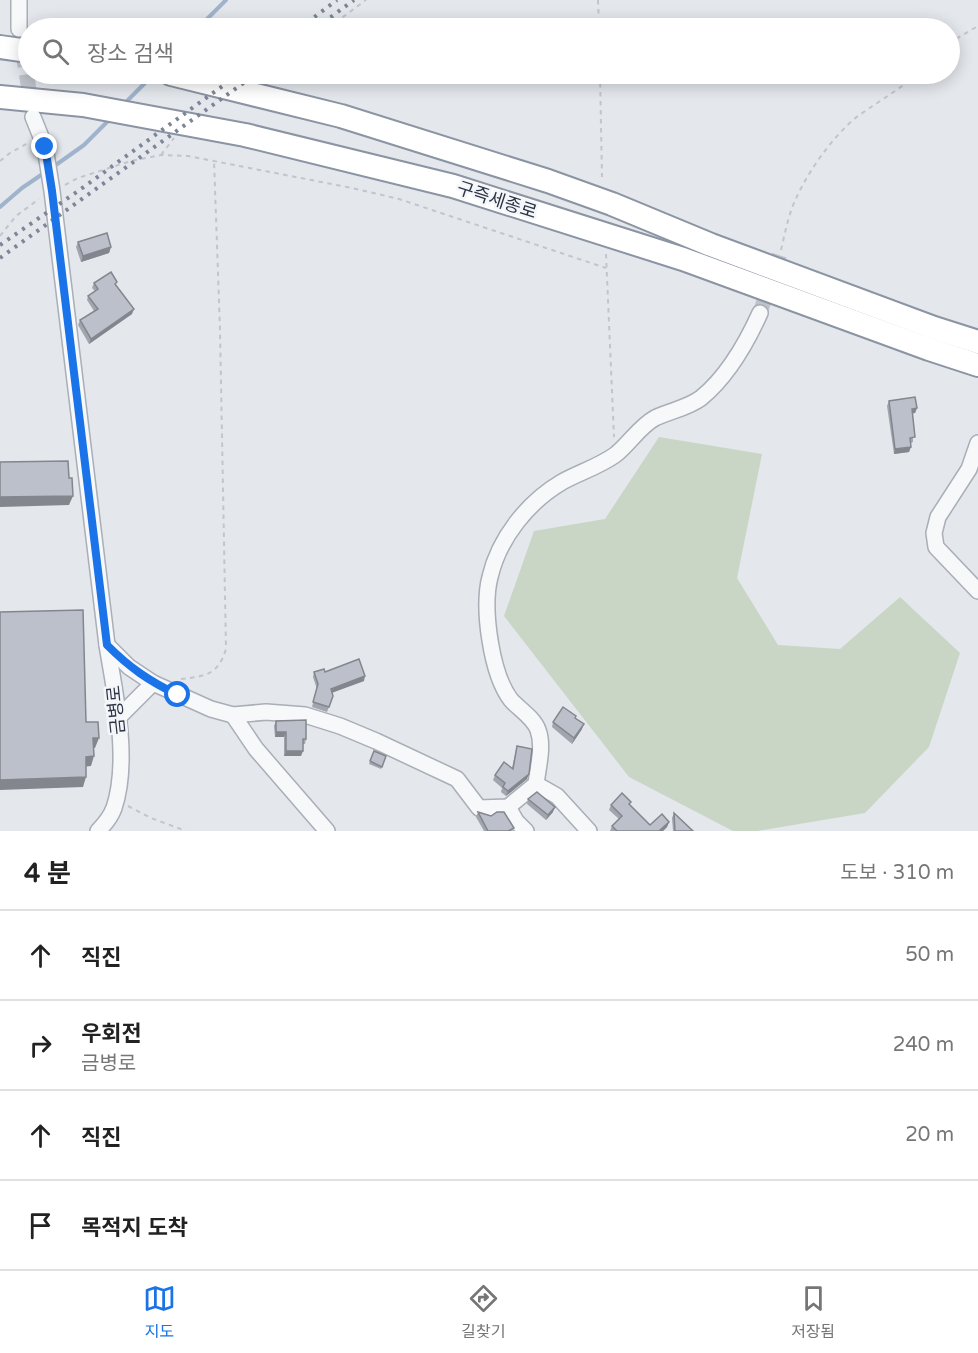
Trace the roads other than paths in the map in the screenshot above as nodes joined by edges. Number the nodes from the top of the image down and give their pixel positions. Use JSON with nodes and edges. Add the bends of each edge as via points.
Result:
{"nodes":[{"id":1,"x":19,"y":0,"type":"edge"},
{"id":2,"x":19,"y":18,"type":"tunnel mouth"},
{"id":3,"x":0,"y":47,"type":"edge"},
{"id":4,"x":18,"y":50,"type":"edge"},
{"id":5,"x":215,"y":84,"type":"edge"},
{"id":6,"x":0,"y":97,"type":"edge"},
{"id":7,"x":33,"y":117,"type":"tunnel mouth"},
{"id":8,"x":760,"y":313,"type":"tunnel mouth"},
{"id":9,"x":978,"y":342,"type":"edge"},
{"id":10,"x":978,"y":365,"type":"edge"},
{"id":11,"x":978,"y":443,"type":"edge"},
{"id":12,"x":978,"y":591,"type":"edge"},
{"id":13,"x":107,"y":645,"type":"junction"},
{"id":14,"x":153,"y":683,"type":"junction"},
{"id":15,"x":234,"y":715,"type":"junction"},
{"id":16,"x":119,"y":717,"type":"junction"},
{"id":17,"x":536,"y":784,"type":"junction"},
{"id":18,"x":508,"y":807,"type":"junction"},
{"id":19,"x":98,"y":831,"type":"edge"},
{"id":20,"x":327,"y":831,"type":"edge"},
{"id":21,"x":526,"y":831,"type":"edge"},
{"id":22,"x":589,"y":831,"type":"edge"}],
"edges":[{"from":1,"to":2,"type":"street"},
{"from":3,"to":4,"type":"highway"},
{"from":5,"to":9,"type":"highway","name":"구즉세종로","via":[[341,116],[548,181]]},
{"from":6,"to":10,"type":"highway","name":"구즉세종로","via":[[154,117],[453,186],[683,259]]},
{"from":7,"to":13,"type":"street","name":"금병로","via":[[43,142],[52,191]]},
{"from":8,"to":17,"type":"street","via":[[745,344],[699,399],[653,419],[615,454],[544,494],[507,535],[490,576],[486,606],[497,671],[510,698],[538,728]]},
{"from":11,"to":12,"type":"street","via":[[969,468],[938,517],[934,532],[936,548]]},
{"from":13,"to":14,"type":"street"},
{"from":13,"to":16,"type":"street","name":"금병로"},
{"from":14,"to":15,"type":"street"},
{"from":14,"to":16,"type":"street"},
{"from":15,"to":18,"type":"street","via":[[305,715],[340,726],[458,779],[479,808]]},
{"from":15,"to":20,"type":"street","via":[[256,749]]},
{"from":16,"to":19,"type":"street","name":"금병로","via":[[120,778],[113,809]]},
{"from":17,"to":18,"type":"street"},
{"from":17,"to":22,"type":"street","via":[[557,796]]},
{"from":18,"to":21,"type":"street"}]}
